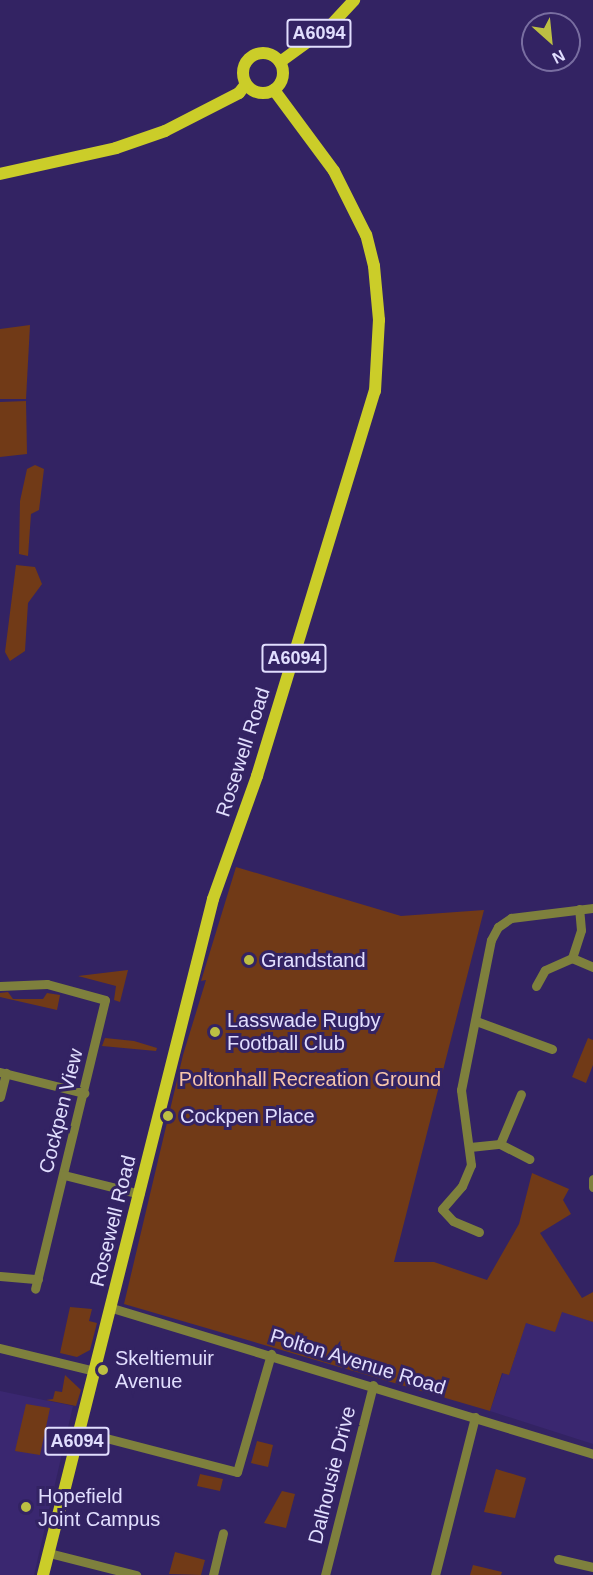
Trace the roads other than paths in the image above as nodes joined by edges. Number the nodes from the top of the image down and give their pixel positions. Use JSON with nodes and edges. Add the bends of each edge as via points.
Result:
{"nodes":[{"id":1,"x":354,"y":0,"type":"edge"},
{"id":2,"x":280,"y":62,"type":"junction"},
{"id":3,"x":246,"y":84,"type":"junction"},
{"id":4,"x":274,"y":90,"type":"junction"},
{"id":5,"x":0,"y":174,"type":"edge"},
{"id":6,"x":593,"y":908,"type":"edge"},
{"id":7,"x":579,"y":909,"type":"junction"},
{"id":8,"x":572,"y":958,"type":"junction"},
{"id":9,"x":593,"y":967,"type":"edge"},
{"id":10,"x":0,"y":986,"type":"edge"},
{"id":11,"x":536,"y":986,"type":"dead end"},
{"id":12,"x":476,"y":1021,"type":"junction"},
{"id":13,"x":523,"y":1037,"type":"junction"},
{"id":14,"x":518,"y":1047,"type":"dead end"},
{"id":15,"x":552,"y":1048,"type":"dead end"},
{"id":16,"x":3,"y":1073,"type":"edge"},
{"id":17,"x":84,"y":1093,"type":"junction"},
{"id":18,"x":521,"y":1094,"type":"dead end"},
{"id":19,"x":0,"y":1097,"type":"edge"},
{"id":20,"x":500,"y":1144,"type":"junction"},
{"id":21,"x":470,"y":1147,"type":"junction"},
{"id":22,"x":529,"y":1159,"type":"dead end"},
{"id":23,"x":63,"y":1175,"type":"junction"},
{"id":24,"x":593,"y":1179,"type":"edge"},
{"id":25,"x":593,"y":1187,"type":"edge"},
{"id":26,"x":140,"y":1194,"type":"junction"},
{"id":27,"x":479,"y":1232,"type":"dead end"},
{"id":28,"x":0,"y":1276,"type":"edge"},
{"id":29,"x":38,"y":1278,"type":"junction"},
{"id":30,"x":35,"y":1289,"type":"dead end"},
{"id":31,"x":112,"y":1308,"type":"junction"},
{"id":32,"x":0,"y":1348,"type":"edge"},
{"id":33,"x":271,"y":1354,"type":"junction"},
{"id":34,"x":95,"y":1371,"type":"junction"},
{"id":35,"x":374,"y":1385,"type":"junction"},
{"id":36,"x":475,"y":1417,"type":"junction"},
{"id":37,"x":79,"y":1431,"type":"junction"},
{"id":38,"x":593,"y":1454,"type":"edge"},
{"id":39,"x":223,"y":1533,"type":"dead end"},
{"id":40,"x":49,"y":1553,"type":"junction"},
{"id":41,"x":558,"y":1559,"type":"dead end"},
{"id":42,"x":593,"y":1567,"type":"edge"},
{"id":43,"x":43,"y":1575,"type":"edge"},
{"id":44,"x":136,"y":1575,"type":"edge"},
{"id":45,"x":213,"y":1575,"type":"edge"},
{"id":46,"x":325,"y":1575,"type":"edge"},
{"id":47,"x":435,"y":1575,"type":"edge"}],
"edges":[{"from":1,"to":2,"type":"main road","number":"A6094","via":[[331,25]]},
{"from":2,"to":3,"type":"main road","number":"A6094","via":[[269,54],[249,59],[243,71]]},
{"from":2,"to":4,"type":"main road","number":"A6094","via":[[283,74]]},
{"from":3,"to":4,"type":"main road","via":[[262,93]]},
{"from":3,"to":5,"type":"main road","via":[[239,93],[165,131],[116,148]]},
{"from":4,"to":26,"type":"main road","name":"Rosewell Road","number":"A6094","via":[[334,171],[366,235],[374,266],[379,320],[375,391],[264,753],[213,898]]},
{"from":6,"to":7,"type":"street"},
{"from":7,"to":8,"type":"street","via":[[581,930]]},
{"from":7,"to":12,"type":"street","via":[[522,915],[498,927],[491,940]]},
{"from":8,"to":9,"type":"street"},
{"from":8,"to":11,"type":"street","via":[[544,970]]},
{"from":10,"to":17,"type":"street","name":"Cockpen View","via":[[47,984],[105,1000]]},
{"from":12,"to":13,"type":"street"},
{"from":12,"to":21,"type":"street","via":[[461,1090]]},
{"from":13,"to":14,"type":"street"},
{"from":13,"to":15,"type":"street"},
{"from":16,"to":17,"type":"street"},
{"from":16,"to":19,"type":"street"},
{"from":17,"to":23,"type":"street","name":"Cockpen View"},
{"from":18,"to":20,"type":"street"},
{"from":20,"to":21,"type":"street"},
{"from":20,"to":22,"type":"street"},
{"from":21,"to":27,"type":"street","via":[[471,1165],[462,1186],[442,1209],[453,1221]]},
{"from":23,"to":26,"type":"street"},
{"from":23,"to":29,"type":"street","name":"Cockpen View"},
{"from":24,"to":25,"type":"street"},
{"from":26,"to":31,"type":"main road","name":"Rosewell Road","number":"A6094"},
{"from":28,"to":29,"type":"street"},
{"from":29,"to":30,"type":"street","name":"Cockpen View"},
{"from":31,"to":33,"type":"street","name":"Polton Avenue Road"},
{"from":31,"to":34,"type":"main road","number":"A6094"},
{"from":32,"to":34,"type":"street"},
{"from":33,"to":35,"type":"street","name":"Polton Avenue Road"},
{"from":33,"to":37,"type":"street","via":[[237,1472]]},
{"from":34,"to":37,"type":"main road","number":"A6094"},
{"from":35,"to":36,"type":"street","name":"Polton Avenue Road"},
{"from":35,"to":46,"type":"street","name":"Dalhousie Drive"},
{"from":36,"to":38,"type":"street","name":"Polton Avenue Road"},
{"from":36,"to":47,"type":"street"},
{"from":37,"to":40,"type":"main road","number":"A6094"},
{"from":39,"to":45,"type":"street"},
{"from":40,"to":43,"type":"main road","number":"A6094"},
{"from":40,"to":44,"type":"street"},
{"from":41,"to":42,"type":"street"}]}
